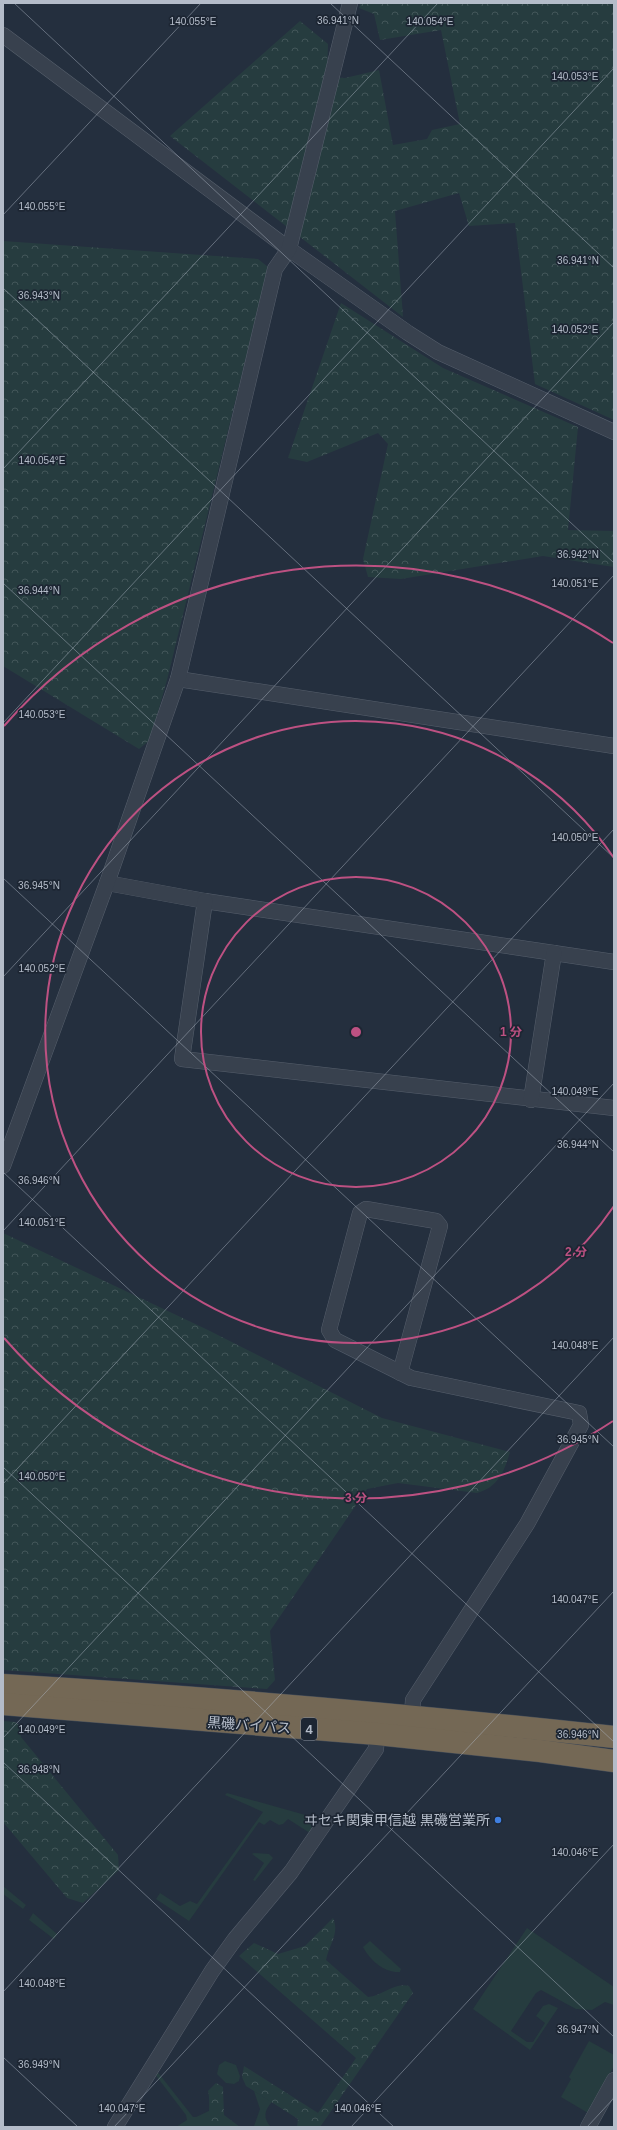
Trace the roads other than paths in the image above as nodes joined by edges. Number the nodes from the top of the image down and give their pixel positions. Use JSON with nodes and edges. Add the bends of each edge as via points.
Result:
{"nodes":[{"id":1,"x":350,"y":3,"type":"edge"},
{"id":2,"x":3,"y":35,"type":"edge"},
{"id":3,"x":289,"y":249,"type":"junction"},
{"id":4,"x":614,"y":432,"type":"edge"},
{"id":5,"x":178,"y":679,"type":"junction"},
{"id":6,"x":614,"y":746,"type":"edge"},
{"id":7,"x":107,"y":884,"type":"junction"},
{"id":8,"x":205,"y":901,"type":"junction"},
{"id":9,"x":554,"y":953,"type":"junction"},
{"id":10,"x":614,"y":962,"type":"edge"},
{"id":11,"x":531,"y":1100,"type":"junction"},
{"id":12,"x":614,"y":1108,"type":"edge"},
{"id":13,"x":3,"y":1166,"type":"edge"},
{"id":14,"x":400,"y":1373,"type":"junction"},
{"id":15,"x":3,"y":1685,"type":"edge"},
{"id":16,"x":3,"y":1704,"type":"edge"},
{"id":17,"x":412,"y":1715,"type":"junction"},
{"id":18,"x":377,"y":1734,"type":"junction"},
{"id":19,"x":614,"y":1737,"type":"edge"},
{"id":20,"x":614,"y":1761,"type":"edge"},
{"id":21,"x":614,"y":2080,"type":"edge"},
{"id":22,"x":121,"y":2124,"type":"edge"},
{"id":23,"x":595,"y":2124,"type":"edge"}],
"edges":[{"from":1,"to":3,"type":"street"},
{"from":2,"to":3,"type":"street"},
{"from":3,"to":4,"type":"street","via":[[438,352]]},
{"from":3,"to":5,"type":"street","via":[[275,269]]},
{"from":5,"to":6,"type":"street"},
{"from":5,"to":7,"type":"street"},
{"from":7,"to":8,"type":"street"},
{"from":7,"to":13,"type":"street"},
{"from":8,"to":9,"type":"street"},
{"from":8,"to":11,"type":"street","via":[[182,1058]]},
{"from":9,"to":10,"type":"street"},
{"from":9,"to":11,"type":"street"},
{"from":11,"to":12,"type":"street"},
{"from":14,"to":14,"type":"street","via":[[440,1226],[436,1221],[366,1209],[360,1213],[329,1330],[335,1340]]},
{"from":14,"to":17,"type":"street","via":[[411,1378],[579,1413],[581,1425],[527,1524],[413,1700]]},
{"from":15,"to":17,"type":"highway","name":"黒磯バイパス","number":"4","via":[[172,1695]]},
{"from":16,"to":18,"type":"highway","name":"黒磯バイパス","number":"4"},
{"from":17,"to":19,"type":"highway","name":"黒磯バイパス","number":"4"},
{"from":18,"to":20,"type":"highway","name":"黒磯バイパス","number":"4"},
{"from":18,"to":22,"type":"street","via":[[376,1749],[291,1872],[212,1971]]},
{"from":21,"to":23,"type":"street"}]}
